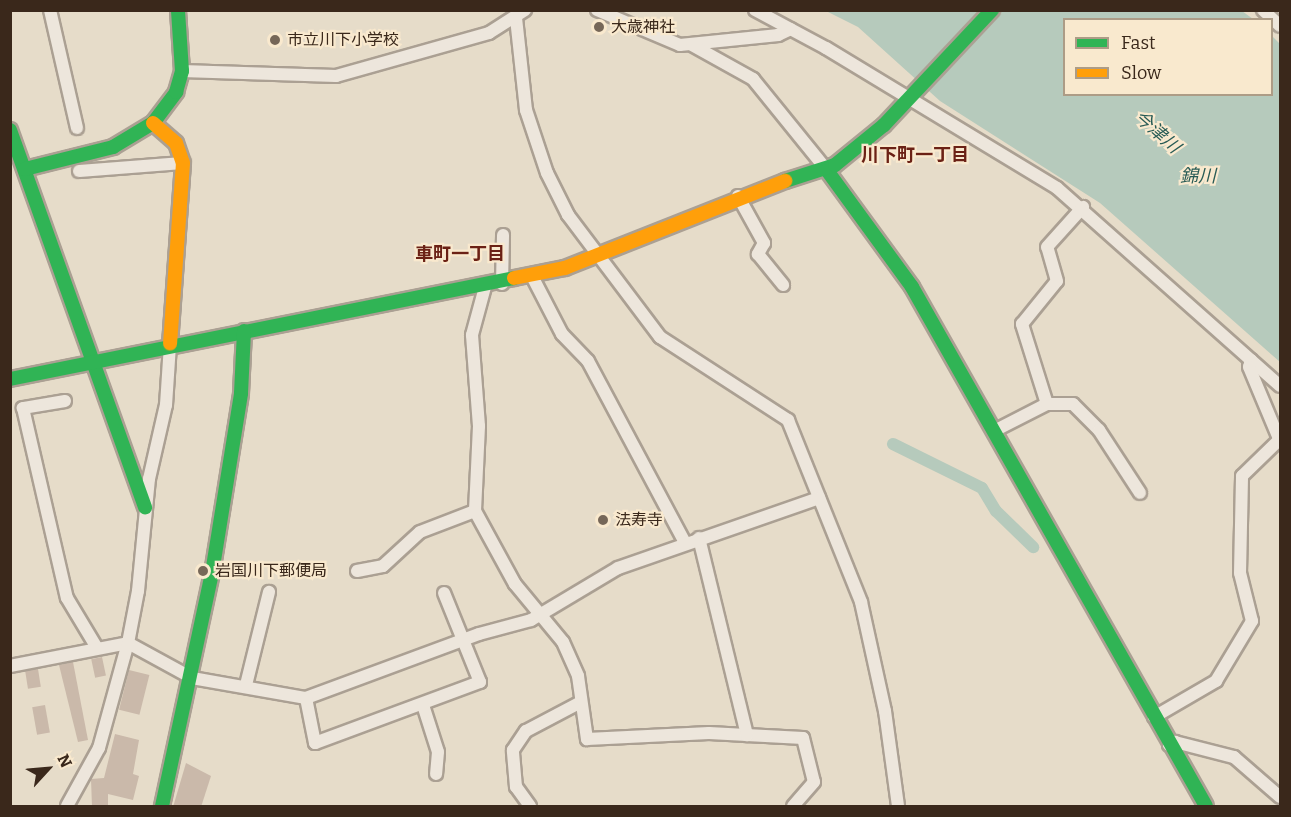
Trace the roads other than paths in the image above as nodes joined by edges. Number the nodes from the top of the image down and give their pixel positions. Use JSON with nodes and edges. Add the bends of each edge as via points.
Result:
{"nodes":[{"id":1,"x":50,"y":10,"type":"edge"},
{"id":2,"x":178,"y":10,"type":"edge"},
{"id":3,"x":597,"y":10,"type":"edge"},
{"id":4,"x":755,"y":10,"type":"edge"},
{"id":5,"x":992,"y":10,"type":"edge"},
{"id":6,"x":520,"y":14,"type":"edge"},
{"id":7,"x":791,"y":29,"type":"junction"},
{"id":8,"x":692,"y":45,"type":"junction"},
{"id":9,"x":182,"y":71,"type":"junction"},
{"id":10,"x":913,"y":94,"type":"junction"},
{"id":11,"x":153,"y":123,"type":"junction"},
{"id":12,"x":77,"y":128,"type":"dead end"},
{"id":13,"x":10,"y":130,"type":"edge"},
{"id":14,"x":183,"y":163,"type":"junction"},
{"id":15,"x":826,"y":169,"type":"junction"},
{"id":16,"x":25,"y":170,"type":"junction"},
{"id":17,"x":79,"y":171,"type":"dead end"},
{"id":18,"x":738,"y":196,"type":"junction"},
{"id":19,"x":1083,"y":207,"type":"junction"},
{"id":20,"x":502,"y":235,"type":"dead end"},
{"id":21,"x":598,"y":254,"type":"junction"},
{"id":22,"x":533,"y":278,"type":"junction"},
{"id":23,"x":502,"y":284,"type":"junction"},
{"id":24,"x":783,"y":285,"type":"dead end"},
{"id":25,"x":485,"y":287,"type":"junction"},
{"id":26,"x":244,"y":331,"type":"junction"},
{"id":27,"x":170,"y":344,"type":"junction"},
{"id":28,"x":1251,"y":360,"type":"junction"},
{"id":29,"x":93,"y":361,"type":"junction"},
{"id":30,"x":10,"y":379,"type":"edge"},
{"id":31,"x":1281,"y":386,"type":"edge"},
{"id":32,"x":65,"y":401,"type":"dead end"},
{"id":33,"x":1047,"y":404,"type":"junction"},
{"id":34,"x":994,"y":431,"type":"junction"},
{"id":35,"x":1280,"y":441,"type":"edge"},
{"id":36,"x":1140,"y":493,"type":"dead end"},
{"id":37,"x":819,"y":498,"type":"junction"},
{"id":38,"x":145,"y":508,"type":"junction"},
{"id":39,"x":475,"y":511,"type":"junction"},
{"id":40,"x":699,"y":538,"type":"junction"},
{"id":41,"x":685,"y":543,"type":"junction"},
{"id":42,"x":357,"y":571,"type":"dead end"},
{"id":43,"x":269,"y":592,"type":"dead end"},
{"id":44,"x":444,"y":593,"type":"dead end"},
{"id":45,"x":537,"y":616,"type":"junction"},
{"id":46,"x":462,"y":640,"type":"junction"},
{"id":47,"x":128,"y":643,"type":"junction"},
{"id":48,"x":97,"y":648,"type":"junction"},
{"id":49,"x":10,"y":666,"type":"edge"},
{"id":50,"x":192,"y":678,"type":"junction"},
{"id":51,"x":246,"y":685,"type":"junction"},
{"id":52,"x":306,"y":698,"type":"junction"},
{"id":53,"x":579,"y":704,"type":"junction"},
{"id":54,"x":423,"y":705,"type":"junction"},
{"id":55,"x":1154,"y":717,"type":"junction"},
{"id":56,"x":747,"y":735,"type":"junction"},
{"id":57,"x":1169,"y":744,"type":"junction"},
{"id":58,"x":436,"y":774,"type":"dead end"},
{"id":59,"x":1281,"y":797,"type":"edge"},
{"id":60,"x":67,"y":807,"type":"edge"},
{"id":61,"x":162,"y":807,"type":"edge"},
{"id":62,"x":530,"y":807,"type":"edge"},
{"id":63,"x":793,"y":807,"type":"edge"},
{"id":64,"x":897,"y":807,"type":"edge"},
{"id":65,"x":1206,"y":807,"type":"edge"}],
"edges":[{"from":1,"to":12,"type":"street"},
{"from":2,"to":9,"type":"street"},
{"from":3,"to":8,"type":"street","via":[[680,45]]},
{"from":4,"to":7,"type":"street"},
{"from":5,"to":10,"type":"street"},
{"from":6,"to":9,"type":"street","via":[[489,33],[336,76]]},
{"from":6,"to":21,"type":"street","via":[[526,111],[568,215]]},
{"from":7,"to":8,"type":"street","via":[[778,35]]},
{"from":7,"to":10,"type":"street"},
{"from":8,"to":15,"type":"street","via":[[753,80]]},
{"from":9,"to":11,"type":"street","via":[[176,92]]},
{"from":10,"to":15,"type":"street","via":[[855,150]]},
{"from":10,"to":19,"type":"street"},
{"from":11,"to":14,"type":"street","via":[[176,143]]},
{"from":11,"to":16,"type":"street","via":[[113,147]]},
{"from":13,"to":16,"type":"street"},
{"from":14,"to":17,"type":"street"},
{"from":14,"to":27,"type":"street"},
{"from":15,"to":18,"type":"street"},
{"from":15,"to":34,"type":"street","via":[[890,250]]},
{"from":16,"to":29,"type":"street"},
{"from":18,"to":21,"type":"street"},
{"from":18,"to":24,"type":"street","via":[[764,243],[758,254]]},
{"from":19,"to":28,"type":"street"},
{"from":19,"to":33,"type":"street","via":[[1047,247],[1057,281],[1022,324]]},
{"from":20,"to":23,"type":"street"},
{"from":21,"to":22,"type":"street"},
{"from":21,"to":37,"type":"street","via":[[660,337],[788,420]]},
{"from":22,"to":23,"type":"street"},
{"from":22,"to":41,"type":"street","via":[[562,334],[588,362]]},
{"from":23,"to":25,"type":"street"},
{"from":25,"to":26,"type":"street"},
{"from":25,"to":39,"type":"street","via":[[472,335],[479,426]]},
{"from":26,"to":27,"type":"street"},
{"from":26,"to":50,"type":"street","via":[[241,393]]},
{"from":27,"to":29,"type":"street"},
{"from":27,"to":38,"type":"street","via":[[166,405]]},
{"from":28,"to":31,"type":"street"},
{"from":28,"to":35,"type":"street","via":[[1250,367]]},
{"from":29,"to":30,"type":"street"},
{"from":29,"to":38,"type":"street"},
{"from":32,"to":48,"type":"street","via":[[22,408],[67,598]]},
{"from":33,"to":34,"type":"street"},
{"from":33,"to":36,"type":"street","via":[[1073,404],[1080,409]]},
{"from":34,"to":55,"type":"street"},
{"from":35,"to":55,"type":"street","via":[[1242,476],[1240,573],[1252,621],[1216,681]]},
{"from":37,"to":40,"type":"street"},
{"from":37,"to":64,"type":"street","via":[[861,602],[885,711]]},
{"from":38,"to":47,"type":"street","via":[[138,591]]},
{"from":39,"to":42,"type":"street","via":[[420,532],[383,566]]},
{"from":39,"to":45,"type":"street"},
{"from":40,"to":41,"type":"street"},
{"from":40,"to":56,"type":"street"},
{"from":41,"to":45,"type":"street","via":[[601,576]]},
{"from":43,"to":51,"type":"street"},
{"from":44,"to":46,"type":"street"},
{"from":45,"to":46,"type":"street"},
{"from":45,"to":53,"type":"street","via":[[563,642],[578,676]]},
{"from":46,"to":52,"type":"street"},
{"from":46,"to":54,"type":"street","via":[[480,682]]},
{"from":47,"to":48,"type":"street"},
{"from":47,"to":50,"type":"street"},
{"from":47,"to":60,"type":"street","via":[[99,748]]},
{"from":48,"to":49,"type":"street"},
{"from":50,"to":51,"type":"street"},
{"from":50,"to":61,"type":"street"},
{"from":51,"to":52,"type":"street"},
{"from":52,"to":54,"type":"street","via":[[315,743]]},
{"from":53,"to":56,"type":"street","via":[[587,739],[593,741],[709,733]]},
{"from":53,"to":62,"type":"street","via":[[526,731],[513,750],[516,788]]},
{"from":54,"to":58,"type":"street","via":[[438,752]]},
{"from":55,"to":57,"type":"street"},
{"from":56,"to":63,"type":"street","via":[[803,738],[814,782]]},
{"from":57,"to":59,"type":"street","via":[[1176,742],[1234,757]]},
{"from":57,"to":65,"type":"street"}]}
